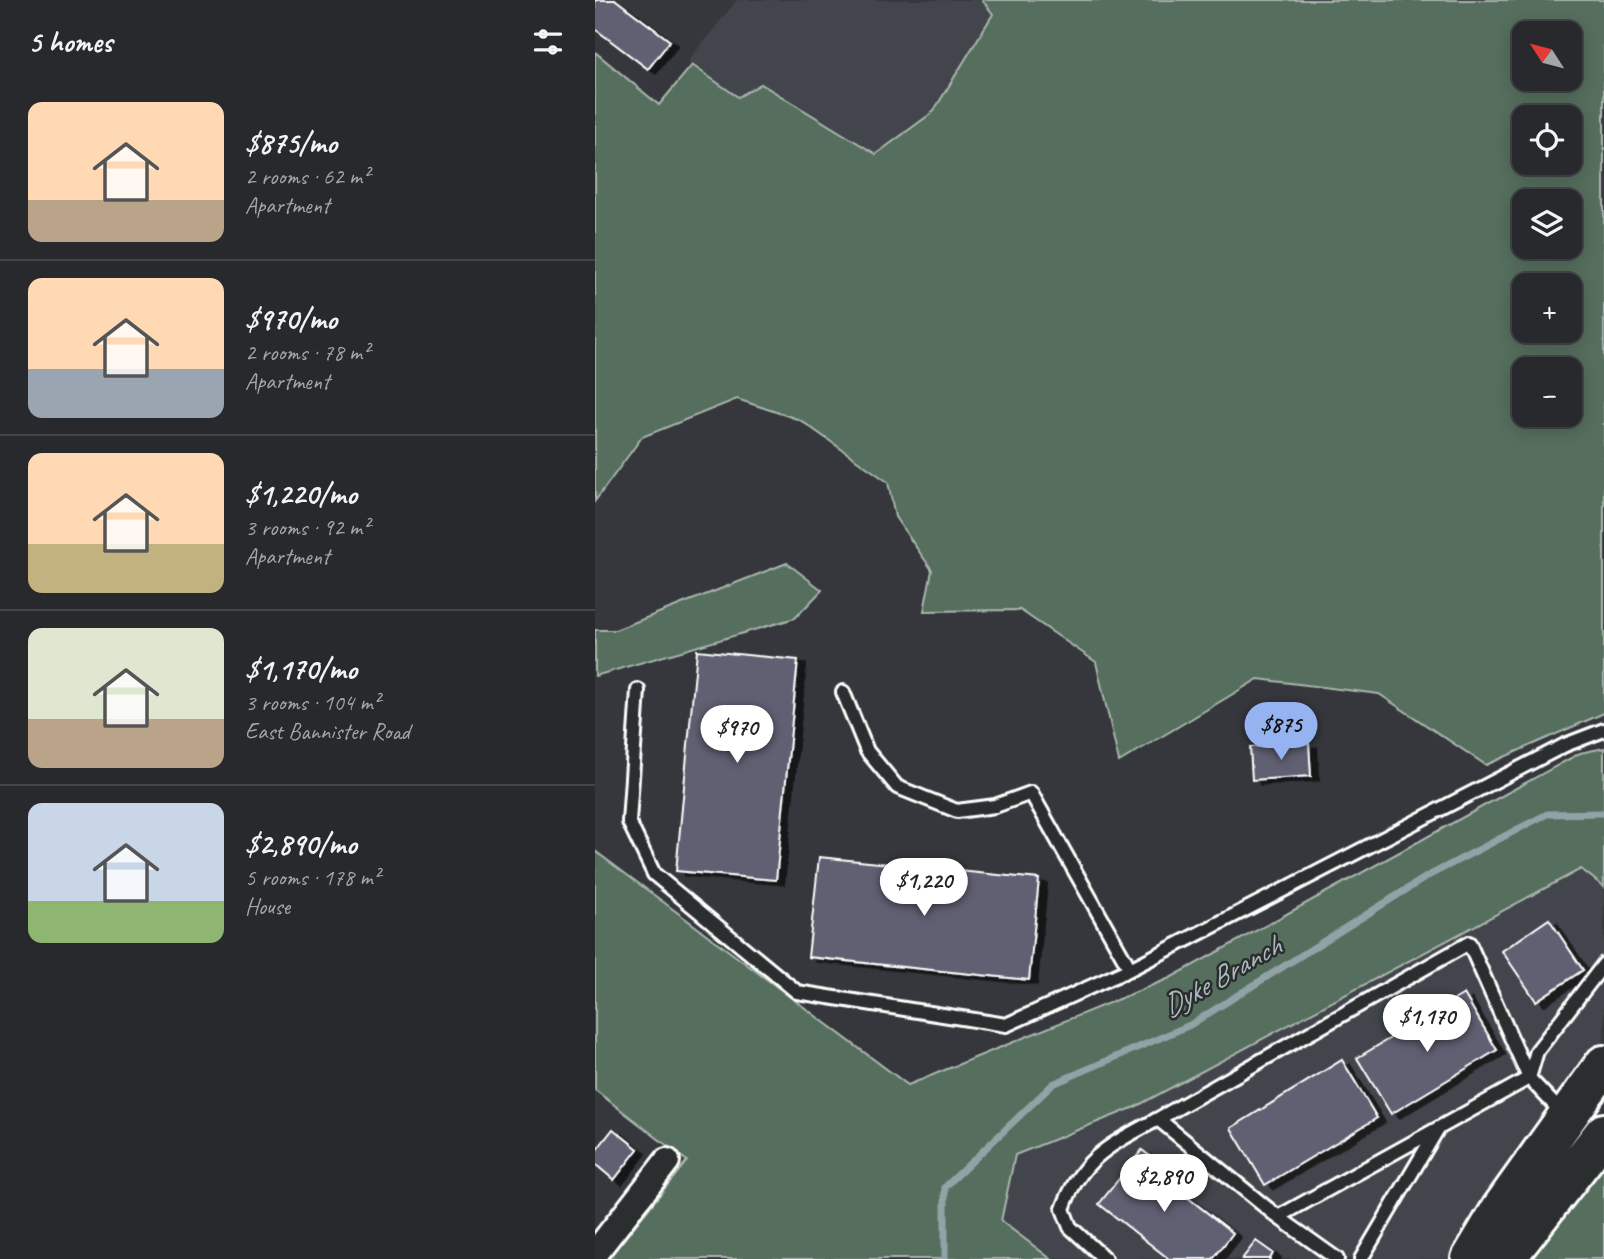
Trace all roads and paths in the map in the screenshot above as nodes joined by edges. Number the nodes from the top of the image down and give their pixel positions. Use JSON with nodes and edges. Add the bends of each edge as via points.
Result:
{"nodes":[{"id":1,"x":638,"y":690,"type":"dead end"},
{"id":2,"x":843,"y":692,"type":"dead end"},
{"id":3,"x":1604,"y":730,"type":"edge"},
{"id":4,"x":1604,"y":964,"type":"edge"},
{"id":5,"x":1130,"y":969,"type":"junction"},
{"id":6,"x":1604,"y":1065,"type":"edge"},
{"id":7,"x":1529,"y":1078,"type":"junction"},
{"id":8,"x":1158,"y":1119,"type":"junction"},
{"id":9,"x":1438,"y":1129,"type":"junction"},
{"id":10,"x":1586,"y":1131,"type":"edge"},
{"id":11,"x":667,"y":1161,"type":"dead end"},
{"id":12,"x":1278,"y":1217,"type":"junction"},
{"id":13,"x":595,"y":1253,"type":"edge"},
{"id":14,"x":1105,"y":1259,"type":"edge"},
{"id":15,"x":1337,"y":1259,"type":"edge"},
{"id":16,"x":1361,"y":1259,"type":"edge"},
{"id":17,"x":1471,"y":1259,"type":"edge"},
{"id":18,"x":1505,"y":1259,"type":"edge"}],
"edges":[{"from":1,"to":5,"type":"lane","via":[[629,822],[655,874],[797,992],[1006,1025]]},
{"from":2,"to":5,"type":"lane","via":[[867,751],[897,787],[957,811],[995,806],[1031,793]]},
{"from":3,"to":5,"type":"lane","via":[[1565,745]]},
{"from":4,"to":7,"type":"lane","via":[[1537,1051]]},
{"from":6,"to":10,"type":"main road"},
{"from":7,"to":8,"type":"lane","via":[[1469,943]]},
{"from":7,"to":9,"type":"lane"},
{"from":7,"to":10,"type":"lane"},
{"from":8,"to":12,"type":"lane"},
{"from":8,"to":14,"type":"lane","via":[[1106,1147],[1071,1185],[1063,1209],[1070,1227]]},
{"from":9,"to":12,"type":"lane"},
{"from":9,"to":16,"type":"lane"},
{"from":10,"to":17,"type":"main road","via":[[1501,1209]]},
{"from":10,"to":18,"type":"main road"},
{"from":11,"to":13,"type":"street"},
{"from":12,"to":15,"type":"lane"}]}
